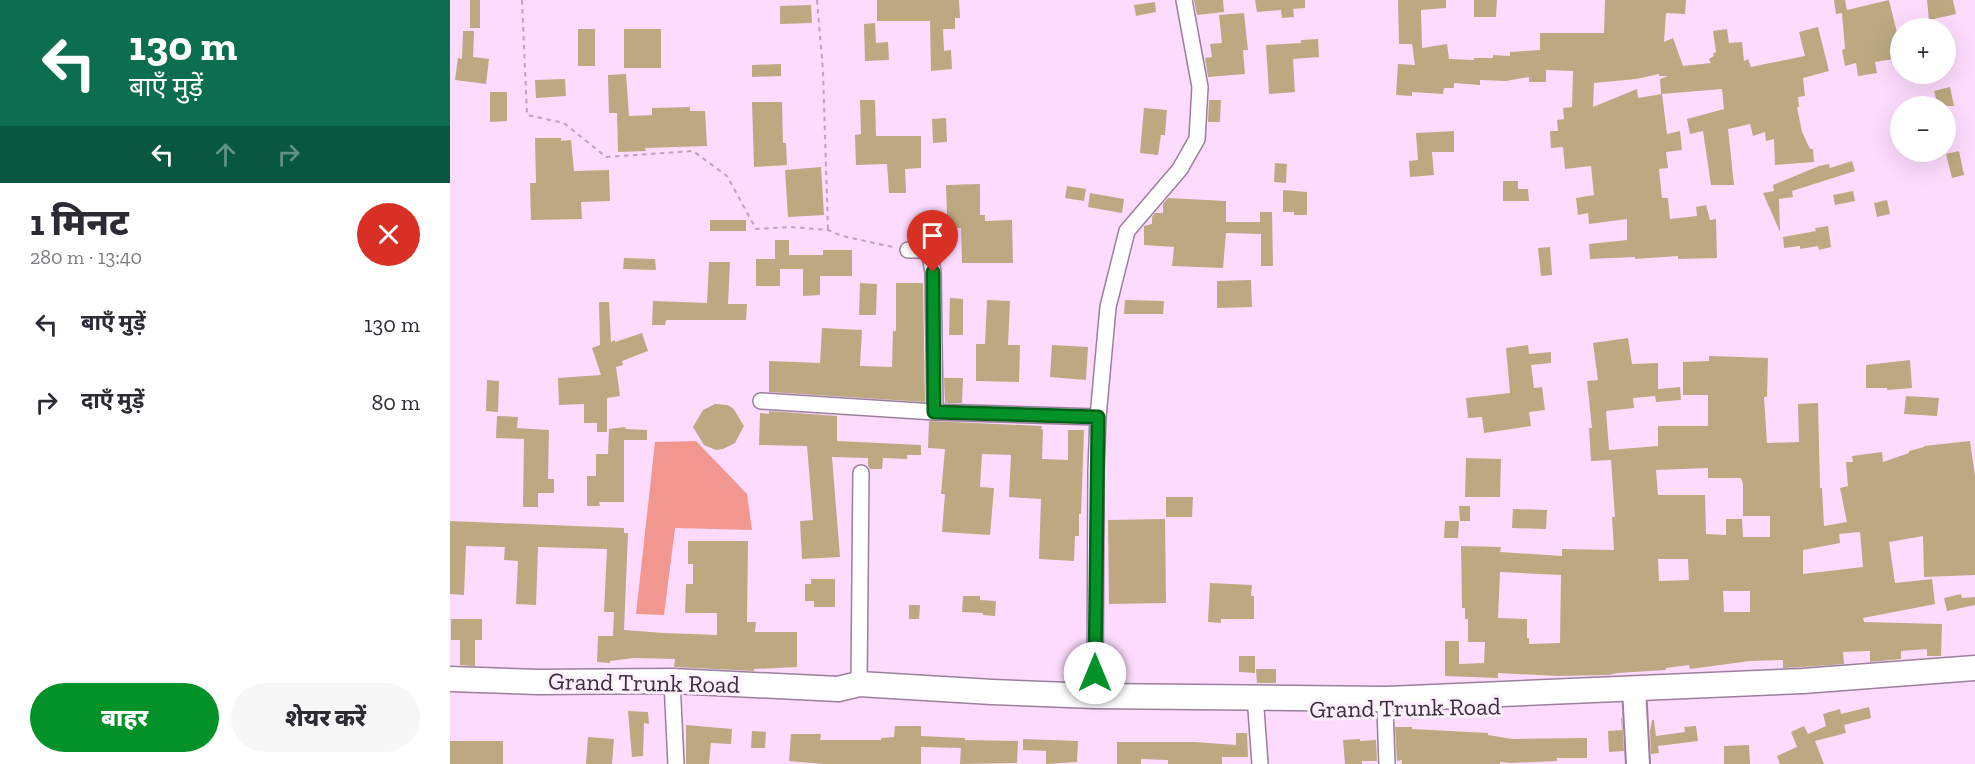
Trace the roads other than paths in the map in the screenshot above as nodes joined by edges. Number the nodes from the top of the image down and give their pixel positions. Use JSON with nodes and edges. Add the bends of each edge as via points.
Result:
{"nodes":[{"id":1,"x":1184,"y":0,"type":"edge"},
{"id":2,"x":908,"y":250,"type":"road end"},
{"id":3,"x":761,"y":401,"type":"dead end"},
{"id":4,"x":934,"y":412,"type":"junction"},
{"id":5,"x":1098,"y":417,"type":"junction"},
{"id":6,"x":861,"y":473,"type":"dead end"},
{"id":7,"x":1975,"y":669,"type":"edge"},
{"id":8,"x":450,"y":679,"type":"edge"},
{"id":9,"x":672,"y":681,"type":"junction"},
{"id":10,"x":1975,"y":685,"type":"edge"},
{"id":11,"x":848,"y":686,"type":"junction"},
{"id":12,"x":1095,"y":696,"type":"junction"},
{"id":13,"x":1634,"y":696,"type":"junction"},
{"id":14,"x":1256,"y":709,"type":"junction"},
{"id":15,"x":1385,"y":709,"type":"junction"},
{"id":16,"x":676,"y":764,"type":"edge"},
{"id":17,"x":1260,"y":764,"type":"edge"},
{"id":18,"x":1387,"y":764,"type":"edge"},
{"id":19,"x":1638,"y":764,"type":"edge"}],
"edges":[{"from":1,"to":5,"type":"street","via":[[1200,87],[1197,139],[1180,169],[1127,231],[1108,307]]},
{"from":2,"to":4,"type":"street","via":[[929,250],[933,272]]},
{"from":3,"to":4,"type":"street"},
{"from":4,"to":5,"type":"street"},
{"from":5,"to":12,"type":"street"},
{"from":6,"to":11,"type":"street"},
{"from":7,"to":13,"type":"highway","name":"Grand Trunk Road"},
{"from":8,"to":9,"type":"highway","name":"Grand Trunk Road"},
{"from":9,"to":11,"type":"highway","name":"Grand Trunk Road"},
{"from":9,"to":16,"type":"street"},
{"from":10,"to":13,"type":"highway","name":"Grand Trunk Road","via":[[1837,694]]},
{"from":11,"to":12,"type":"highway","name":"Grand Trunk Road"},
{"from":11,"to":14,"type":"highway","name":"Grand Trunk Road","via":[[858,699],[1095,708]]},
{"from":12,"to":13,"type":"highway","name":"Grand Trunk Road"},
{"from":13,"to":15,"type":"highway","name":"Grand Trunk Road"},
{"from":13,"to":19,"type":"main road"},
{"from":14,"to":15,"type":"highway","name":"Grand Trunk Road"},
{"from":14,"to":17,"type":"street"},
{"from":15,"to":18,"type":"street"}]}
